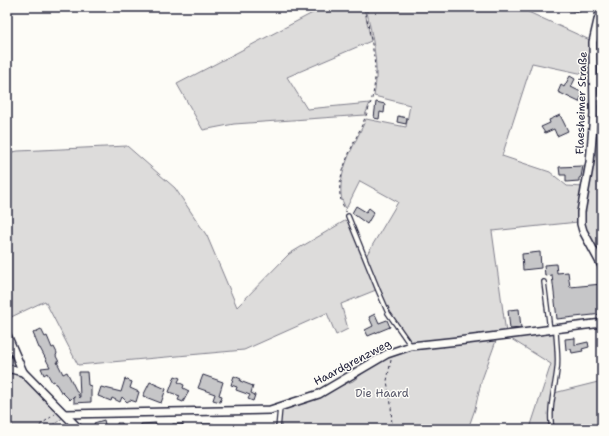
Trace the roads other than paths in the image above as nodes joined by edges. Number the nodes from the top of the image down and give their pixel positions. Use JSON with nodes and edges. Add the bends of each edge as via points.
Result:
{"nodes":[{"id":1,"x":601,"y":7,"type":"edge"},
{"id":2,"x":348,"y":216,"type":"road end"},
{"id":3,"x":602,"y":266,"type":"edge"},
{"id":4,"x":544,"y":282,"type":"dead end"},
{"id":5,"x":602,"y":323,"type":"edge"},
{"id":6,"x":553,"y":329,"type":"junction"},
{"id":7,"x":7,"y":335,"type":"edge"},
{"id":8,"x":411,"y":346,"type":"junction"},
{"id":9,"x":7,"y":368,"type":"edge"},
{"id":10,"x":23,"y":372,"type":"junction"},
{"id":11,"x":280,"y":407,"type":"junction"},
{"id":12,"x":63,"y":412,"type":"junction"},
{"id":13,"x":79,"y":429,"type":"edge"},
{"id":14,"x":278,"y":429,"type":"edge"},
{"id":15,"x":552,"y":429,"type":"edge"}],
"edges":[{"from":1,"to":3,"type":"street","name":"Flaesheimer Straße","via":[[593,42],[594,114],[581,224]]},
{"from":2,"to":8,"type":"lane","via":[[388,313]]},
{"from":4,"to":6,"type":"lane"},
{"from":5,"to":6,"type":"street","name":"Haardgrenzweg"},
{"from":6,"to":8,"type":"street","name":"Haardgrenzweg"},
{"from":6,"to":15,"type":"lane","via":[[558,368],[550,420]]},
{"from":7,"to":10,"type":"street"},
{"from":8,"to":11,"type":"street","name":"Haardgrenzweg","via":[[387,354],[319,394]]},
{"from":9,"to":10,"type":"street"},
{"from":10,"to":12,"type":"street"},
{"from":11,"to":12,"type":"street","name":"Haardgrenzweg","via":[[270,410]]},
{"from":11,"to":14,"type":"lane"},
{"from":12,"to":13,"type":"street"}]}
